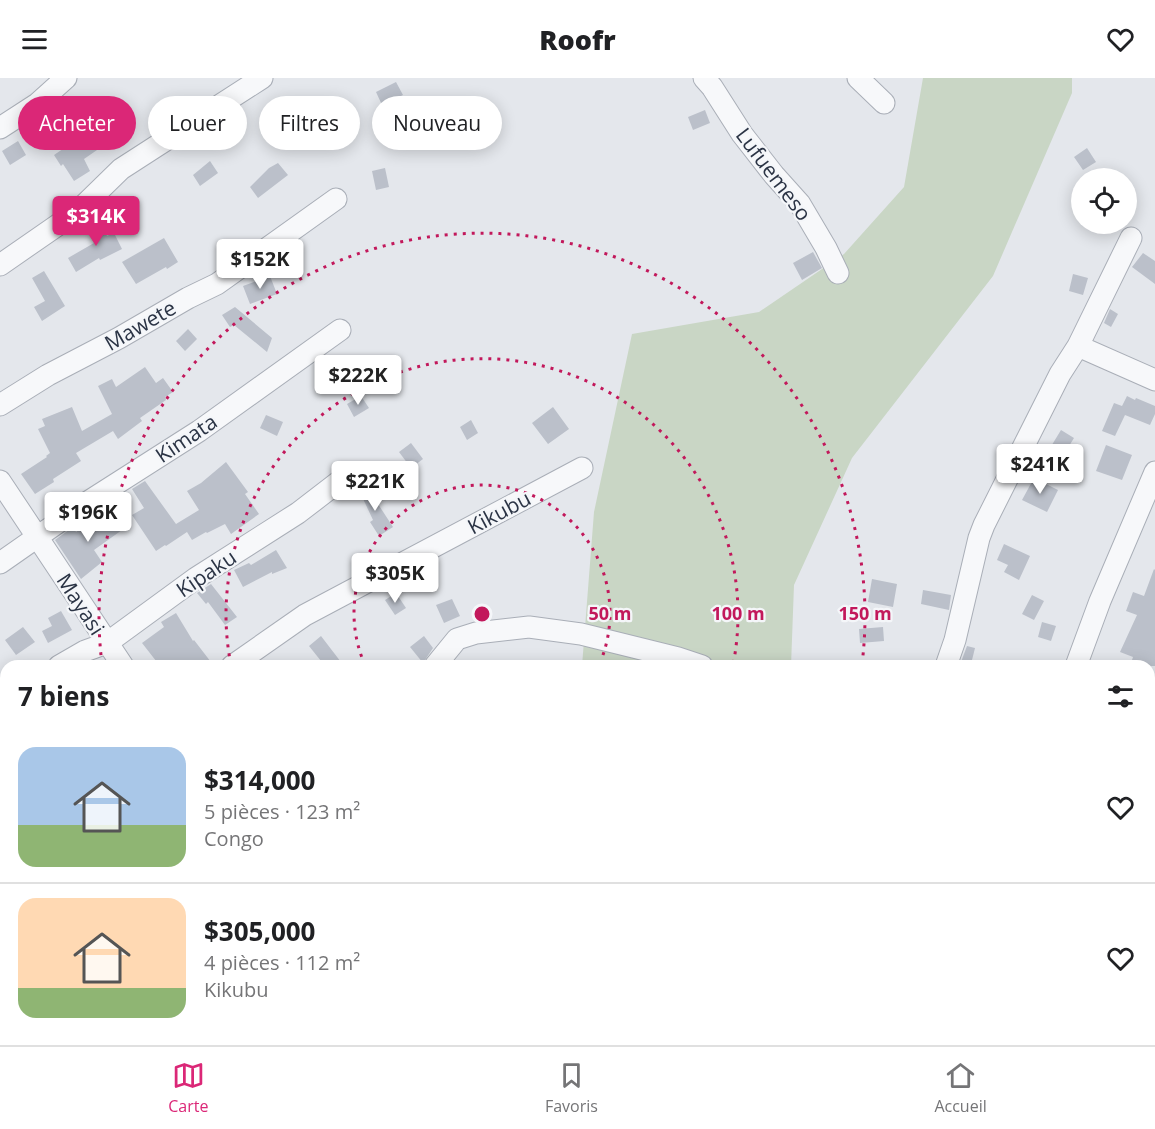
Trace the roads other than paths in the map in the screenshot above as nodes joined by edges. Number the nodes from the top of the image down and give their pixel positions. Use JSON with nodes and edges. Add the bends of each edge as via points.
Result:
{"nodes":[{"id":1,"x":66,"y":78,"type":"edge"},
{"id":2,"x":262,"y":78,"type":"edge"},
{"id":3,"x":704,"y":78,"type":"edge"},
{"id":4,"x":858,"y":78,"type":"edge"},
{"id":5,"x":884,"y":103,"type":"dead end"},
{"id":6,"x":0,"y":128,"type":"edge"},
{"id":7,"x":336,"y":199,"type":"dead end"},
{"id":8,"x":1131,"y":238,"type":"dead end"},
{"id":9,"x":0,"y":265,"type":"edge"},
{"id":10,"x":838,"y":273,"type":"dead end"},
{"id":11,"x":340,"y":330,"type":"dead end"},
{"id":12,"x":1078,"y":346,"type":"junction"},
{"id":13,"x":1155,"y":380,"type":"edge"},
{"id":14,"x":0,"y":405,"type":"edge"},
{"id":15,"x":582,"y":468,"type":"dead end"},
{"id":16,"x":1155,"y":472,"type":"edge"},
{"id":17,"x":350,"y":473,"type":"dead end"},
{"id":18,"x":0,"y":481,"type":"edge"},
{"id":19,"x":37,"y":537,"type":"junction"},
{"id":20,"x":0,"y":563,"type":"edge"},
{"id":21,"x":107,"y":643,"type":"junction"},
{"id":22,"x":69,"y":660,"type":"edge"},
{"id":23,"x":119,"y":660,"type":"edge"},
{"id":24,"x":240,"y":660,"type":"edge"},
{"id":25,"x":440,"y":660,"type":"edge"},
{"id":26,"x":684,"y":660,"type":"edge"},
{"id":27,"x":948,"y":660,"type":"edge"},
{"id":28,"x":1078,"y":660,"type":"edge"}],
"edges":[{"from":1,"to":6,"type":"street","via":[[37,104]]},
{"from":2,"to":9,"type":"street","via":[[121,169],[78,211]]},
{"from":3,"to":10,"type":"street","name":"Lufuemeso","via":[[774,175],[800,204]]},
{"from":4,"to":5,"type":"street"},
{"from":7,"to":14,"type":"street","name":"Mawete","via":[[217,284]]},
{"from":8,"to":12,"type":"street"},
{"from":11,"to":19,"type":"street","name":"Kimata","via":[[199,430]]},
{"from":12,"to":13,"type":"street"},
{"from":12,"to":27,"type":"street","via":[[1060,374],[979,538]]},
{"from":15,"to":24,"type":"street","name":"Kikubu","via":[[305,615]]},
{"from":16,"to":28,"type":"street"},
{"from":17,"to":21,"type":"street","name":"Kipaku"},
{"from":18,"to":19,"type":"street","name":"Mayasi"},
{"from":19,"to":20,"type":"street","name":"Kimata"},
{"from":19,"to":21,"type":"street","name":"Mayasi"},
{"from":21,"to":22,"type":"street","name":"Kipaku"},
{"from":21,"to":23,"type":"street","name":"Mayasi"},
{"from":25,"to":26,"type":"street","via":[[457,639],[529,627],[581,634]]}]}
